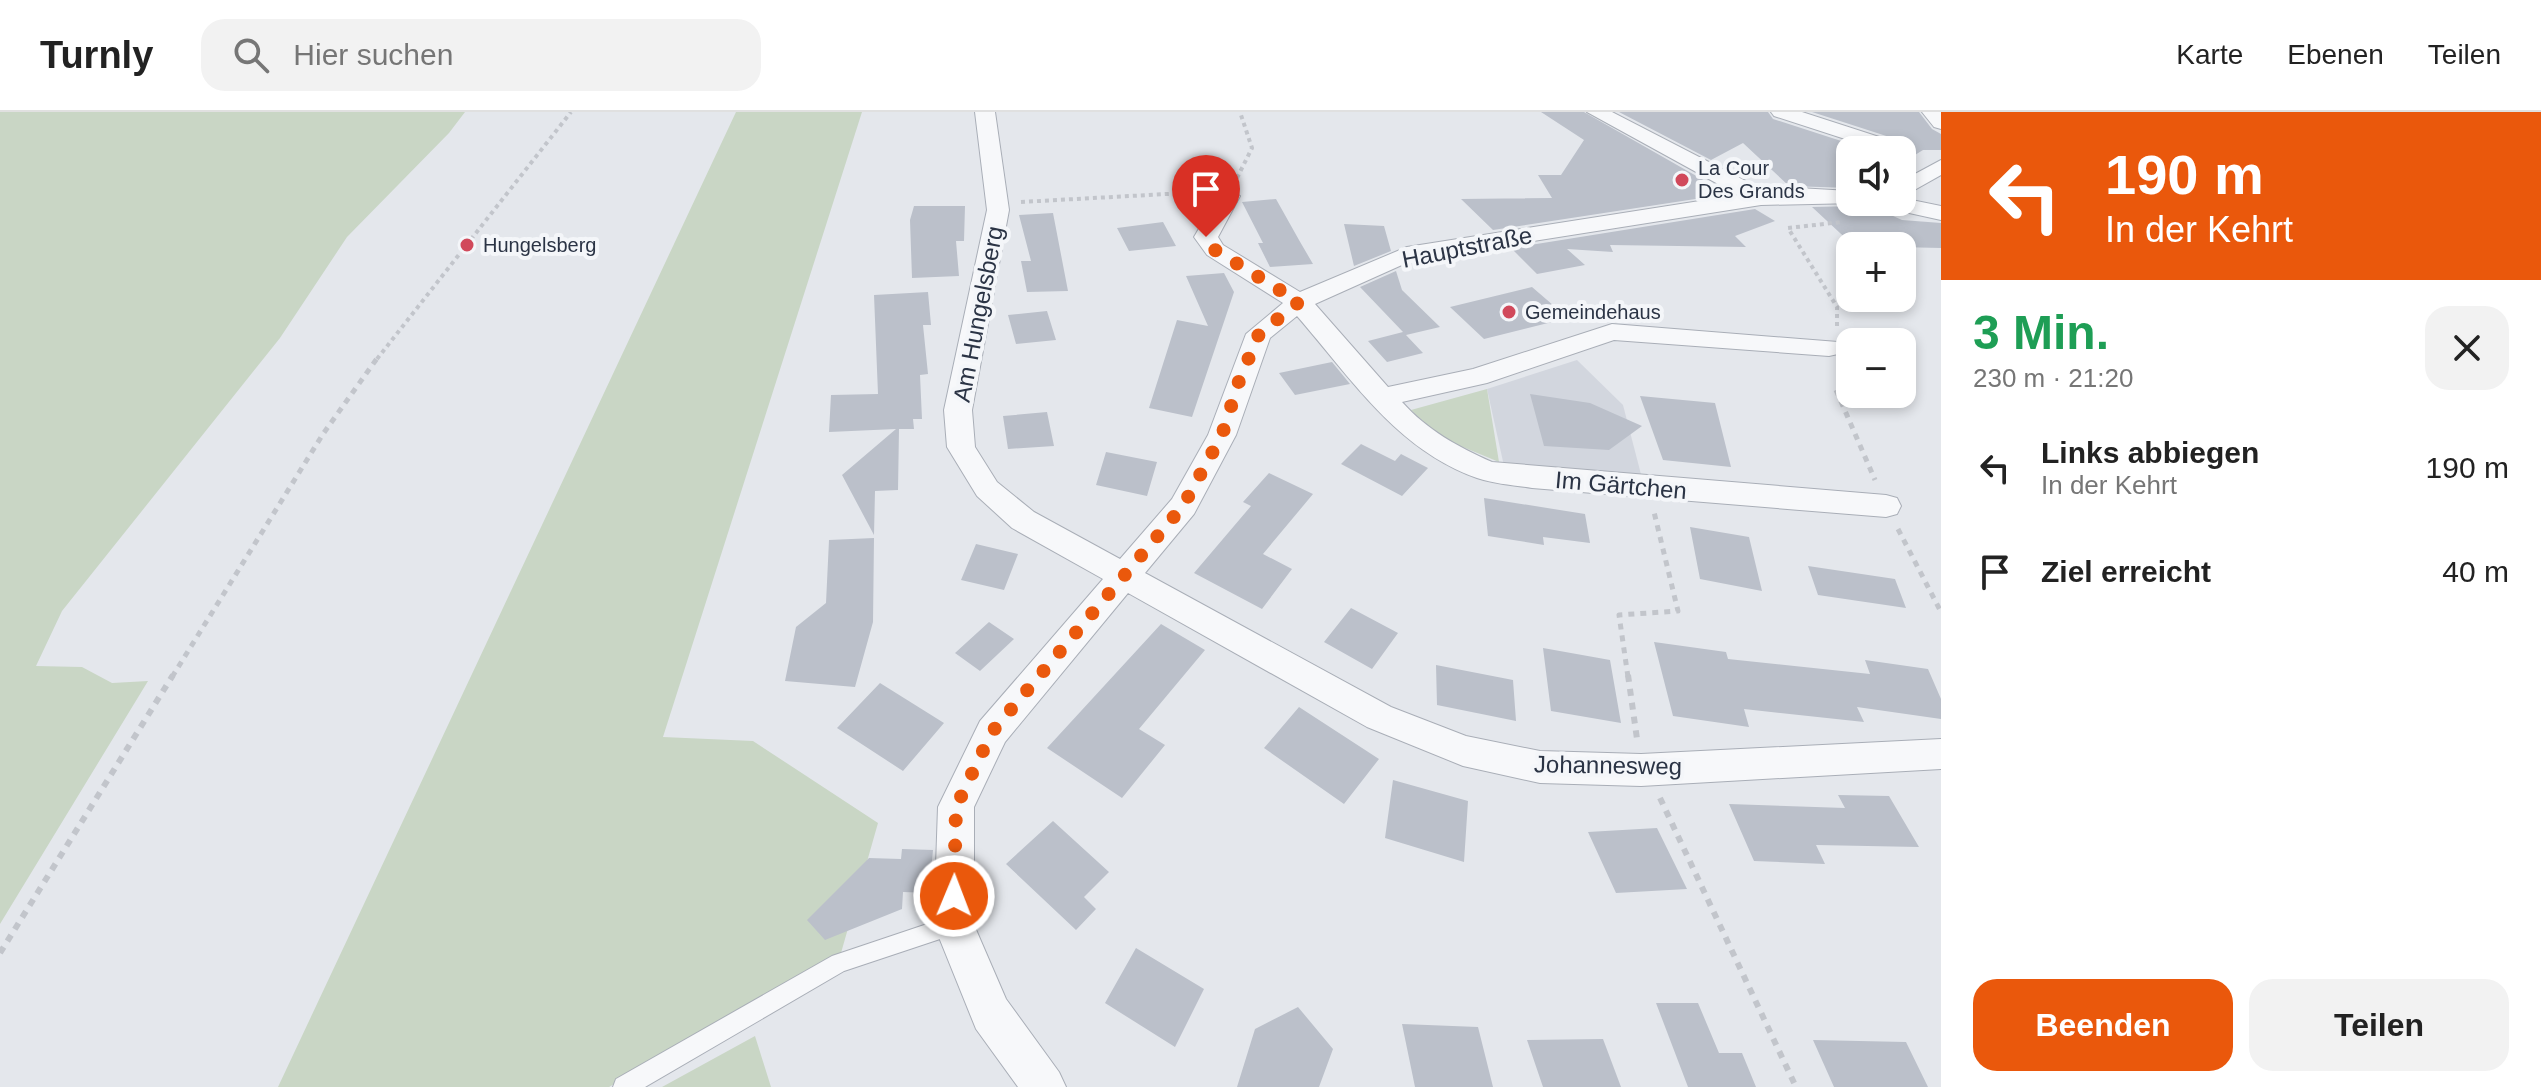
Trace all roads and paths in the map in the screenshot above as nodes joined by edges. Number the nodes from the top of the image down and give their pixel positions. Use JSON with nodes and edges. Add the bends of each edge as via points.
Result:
{"nodes":[{"id":1,"x":571,"y":112,"type":"edge"},
{"id":2,"x":985,"y":112,"type":"edge"},
{"id":3,"x":1240,"y":112,"type":"edge"},
{"id":4,"x":1597,"y":112,"type":"edge"},
{"id":5,"x":1781,"y":112,"type":"edge"},
{"id":6,"x":1932,"y":112,"type":"edge"},
{"id":7,"x":1941,"y":123,"type":"edge"},
{"id":8,"x":1857,"y":136,"type":"edge"},
{"id":9,"x":1916,"y":156,"type":"edge"},
{"id":10,"x":1940,"y":166,"type":"edge"},
{"id":11,"x":1916,"y":181,"type":"edge"},
{"id":12,"x":1225,"y":192,"type":"junction"},
{"id":13,"x":1761,"y":198,"type":"junction"},
{"id":14,"x":997,"y":203,"type":"junction"},
{"id":15,"x":1836,"y":208,"type":"edge"},
{"id":16,"x":1916,"y":208,"type":"edge"},
{"id":17,"x":1941,"y":213,"type":"edge"},
{"id":18,"x":1836,"y":214,"type":"edge"},
{"id":19,"x":1299,"y":302,"type":"junction"},
{"id":20,"x":1829,"y":348,"type":"joint"},
{"id":21,"x":1381,"y":398,"type":"junction"},
{"id":22,"x":1844,"y":408,"type":"edge"},
{"id":23,"x":1648,"y":487,"type":"junction"},
{"id":24,"x":1886,"y":506,"type":"junction"},
{"id":25,"x":1126,"y":577,"type":"junction"},
{"id":26,"x":1941,"y":612,"type":"edge"},
{"id":27,"x":1941,"y":754,"type":"edge"},
{"id":28,"x":1644,"y":770,"type":"junction"},
{"id":29,"x":954,"y":925,"type":"junction"},
{"id":30,"x":0,"y":953,"type":"edge"},
{"id":31,"x":624,"y":1087,"type":"edge"},
{"id":32,"x":1044,"y":1087,"type":"edge"},
{"id":33,"x":1796,"y":1087,"type":"edge"}],
"edges":[{"from":1,"to":30,"type":"path","via":[[412,310],[323,434]]},
{"from":2,"to":14,"type":"street","name":"Am Hungelsberg"},
{"from":3,"to":12,"type":"path","via":[[1252,148]]},
{"from":4,"to":13,"type":"street"},
{"from":5,"to":8,"type":"street"},
{"from":6,"to":7,"type":"street"},
{"from":9,"to":10,"type":"street"},
{"from":10,"to":11,"type":"street"},
{"from":12,"to":14,"type":"path"},
{"from":12,"to":19,"type":"street","name":"Im Gärtchen","via":[[1206,237],[1215,250]]},
{"from":13,"to":15,"type":"street","name":"Hauptstraße"},
{"from":13,"to":19,"type":"street","name":"Hauptstraße","via":[[1407,254]]},
{"from":14,"to":25,"type":"street","name":"Am Hungelsberg","via":[[958,410],[961,447],[987,489],[1023,520]]},
{"from":16,"to":17,"type":"street"},
{"from":18,"to":20,"type":"path","via":[[1788,228],[1837,307],[1838,323]]},
{"from":19,"to":21,"type":"street","name":"Im Gärtchen"},
{"from":19,"to":25,"type":"street","name":"Hauptstraße","via":[[1259,334],[1222,435],[1183,506]]},
{"from":20,"to":21,"type":"street","via":[[1612,332],[1478,377]]},
{"from":21,"to":23,"type":"street","name":"Im Gärtchen","via":[[1448,454],[1487,471]]},
{"from":22,"to":24,"type":"path"},
{"from":23,"to":24,"type":"street","name":"Im Gärtchen"},
{"from":23,"to":28,"type":"path","via":[[1678,611],[1619,615]]},
{"from":24,"to":26,"type":"path"},
{"from":25,"to":28,"type":"street","name":"Johannesweg","via":[[1379,717],[1463,751],[1540,767]]},
{"from":25,"to":29,"type":"street","name":"Hauptstraße","via":[[986,744],[956,807]]},
{"from":27,"to":28,"type":"street","name":"Johannesweg"},
{"from":28,"to":33,"type":"path"},
{"from":29,"to":31,"type":"lane","via":[[839,963]]},
{"from":29,"to":32,"type":"street","via":[[991,1014]]}]}
